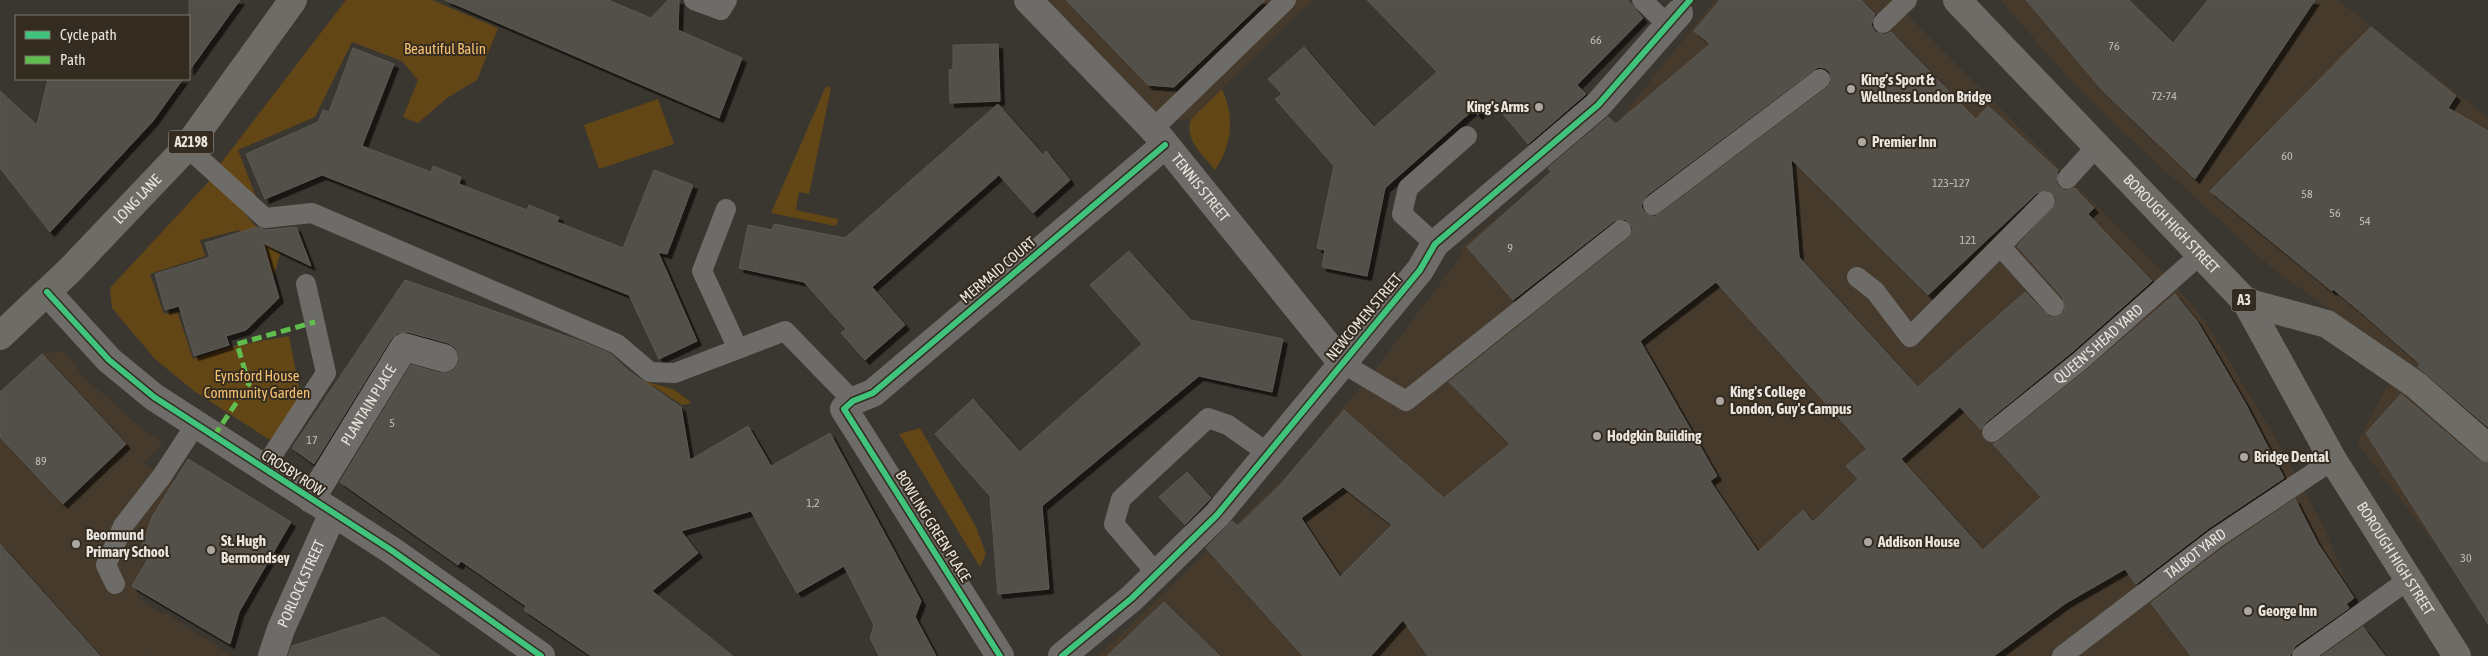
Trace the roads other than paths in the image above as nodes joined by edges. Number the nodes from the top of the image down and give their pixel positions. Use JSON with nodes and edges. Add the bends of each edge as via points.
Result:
{"nodes":[{"id":1,"x":293,"y":0,"type":"edge"},
{"id":2,"x":694,"y":0,"type":"edge"},
{"id":3,"x":727,"y":0,"type":"edge"},
{"id":4,"x":1028,"y":0,"type":"edge"},
{"id":5,"x":1286,"y":0,"type":"edge"},
{"id":6,"x":1642,"y":0,"type":"edge"},
{"id":7,"x":1907,"y":0,"type":"edge"},
{"id":8,"x":1957,"y":0,"type":"edge"},
{"id":9,"x":1674,"y":19,"type":"joint"},
{"id":10,"x":1883,"y":23,"type":"dead end"},
{"id":11,"x":1820,"y":79,"type":"dead end"},
{"id":12,"x":1466,"y":136,"type":"dead end"},
{"id":13,"x":1159,"y":137,"type":"junction"},
{"id":14,"x":2097,"y":146,"type":"junction"},
{"id":15,"x":187,"y":147,"type":"junction"},
{"id":16,"x":2067,"y":179,"type":"dead end"},
{"id":17,"x":2045,"y":201,"type":"dead end"},
{"id":18,"x":1653,"y":205,"type":"dead end"},
{"id":19,"x":726,"y":209,"type":"dead end"},
{"id":20,"x":1621,"y":230,"type":"dead end"},
{"id":21,"x":1435,"y":244,"type":"junction"},
{"id":22,"x":2001,"y":247,"type":"junction"},
{"id":23,"x":2202,"y":254,"type":"junction"},
{"id":24,"x":1857,"y":277,"type":"dead end"},
{"id":25,"x":306,"y":284,"type":"dead end"},
{"id":26,"x":47,"y":292,"type":"junction"},
{"id":27,"x":2246,"y":302,"type":"junction"},
{"id":28,"x":2054,"y":306,"type":"dead end"},
{"id":29,"x":0,"y":336,"type":"edge"},
{"id":30,"x":738,"y":349,"type":"junction"},
{"id":31,"x":444,"y":358,"type":"dead end"},
{"id":32,"x":1342,"y":363,"type":"junction"},
{"id":33,"x":849,"y":405,"type":"junction"},
{"id":34,"x":196,"y":424,"type":"junction"},
{"id":35,"x":1992,"y":432,"type":"dead end"},
{"id":36,"x":2488,"y":448,"type":"edge"},
{"id":37,"x":1269,"y":454,"type":"junction"},
{"id":38,"x":2333,"y":460,"type":"junction"},
{"id":39,"x":264,"y":468,"type":"junction"},
{"id":40,"x":322,"y":506,"type":"junction"},
{"id":41,"x":1156,"y":573,"type":"junction"},
{"id":42,"x":2408,"y":580,"type":"junction"},
{"id":43,"x":115,"y":584,"type":"dead end"},
{"id":44,"x":272,"y":656,"type":"edge"},
{"id":45,"x":542,"y":656,"type":"edge"},
{"id":46,"x":1000,"y":656,"type":"edge"},
{"id":47,"x":1062,"y":656,"type":"edge"},
{"id":48,"x":2062,"y":656,"type":"edge"},
{"id":49,"x":2302,"y":656,"type":"edge"},
{"id":50,"x":2457,"y":656,"type":"edge"}],
"edges":[{"from":1,"to":15,"type":"main road","name":"LONG LANE","number":"A2198"},
{"from":2,"to":3,"type":"lane","via":[[721,10]]},
{"from":4,"to":13,"type":"street","name":"TENNIS STREET"},
{"from":5,"to":13,"type":"lane","name":"MERMAID COURT"},
{"from":6,"to":9,"type":"lane"},
{"from":7,"to":10,"type":"lane"},
{"from":8,"to":14,"type":"main road","name":"BOROUGH HIGH STREET","number":"A3"},
{"from":9,"to":21,"type":"street","name":"NEWCOMEN STREET","via":[[1598,105]]},
{"from":11,"to":18,"type":"lane"},
{"from":12,"to":21,"type":"lane","via":[[1408,188],[1402,214]]},
{"from":13,"to":32,"type":"street","name":"TENNIS STREET"},
{"from":13,"to":33,"type":"street","name":"MERMAID COURT","via":[[873,392]]},
{"from":14,"to":16,"type":"lane"},
{"from":14,"to":23,"type":"main road","name":"BOROUGH HIGH STREET","number":"A3"},
{"from":15,"to":26,"type":"main road","name":"LONG LANE","number":"A2198"},
{"from":15,"to":30,"type":"lane","via":[[265,218],[312,213],[617,344],[650,372],[675,373]]},
{"from":17,"to":22,"type":"lane"},
{"from":19,"to":30,"type":"lane","via":[[702,271]]},
{"from":20,"to":32,"type":"lane","via":[[1406,401]]},
{"from":21,"to":32,"type":"street","name":"NEWCOMEN STREET","via":[[1420,270]]},
{"from":22,"to":24,"type":"lane","via":[[1910,337],[1875,291]]},
{"from":22,"to":28,"type":"lane"},
{"from":23,"to":27,"type":"main road","name":"BOROUGH HIGH STREET","number":"A3"},
{"from":23,"to":35,"type":"lane","name":"QUEEN'S HEAD YARD","via":[[2080,361]]},
{"from":25,"to":39,"type":"lane","via":[[326,373]]},
{"from":26,"to":29,"type":"main road","name":"LONG LANE","number":"A2198"},
{"from":26,"to":34,"type":"street","name":"CROSBY ROW","via":[[109,360],[154,397]]},
{"from":27,"to":36,"type":"main road","via":[[2327,324],[2416,385]]},
{"from":27,"to":38,"type":"main road","name":"BOROUGH HIGH STREET","number":"A3"},
{"from":30,"to":33,"type":"lane","via":[[785,331]]},
{"from":31,"to":40,"type":"street","name":"PLANTAIN PLACE","via":[[404,347]]},
{"from":32,"to":37,"type":"street","name":"NEWCOMEN STREET"},
{"from":33,"to":46,"type":"street","name":"BOWLING GREEN PLACE"},
{"from":34,"to":39,"type":"street","name":"CROSBY ROW"},
{"from":34,"to":43,"type":"lane","via":[[162,476],[123,526],[106,565]]},
{"from":37,"to":41,"type":"street","name":"NEWCOMEN STREET","via":[[1217,515]]},
{"from":37,"to":41,"type":"lane","via":[[1228,425],[1208,418],[1121,499],[1114,524]]},
{"from":38,"to":42,"type":"main road","name":"BOROUGH HIGH STREET","number":"A3"},
{"from":38,"to":48,"type":"lane","name":"TALBOT YARD","via":[[2216,538]]},
{"from":39,"to":40,"type":"street","name":"CROSBY ROW"},
{"from":40,"to":44,"type":"street","name":"PORLOCK STREET"},
{"from":40,"to":45,"type":"street","name":"CROSBY ROW"},
{"from":41,"to":47,"type":"street","name":"NEWCOMEN STREET","via":[[1132,598]]},
{"from":42,"to":49,"type":"lane"},
{"from":42,"to":50,"type":"main road","name":"BOROUGH HIGH STREET","number":"A3"}]}
